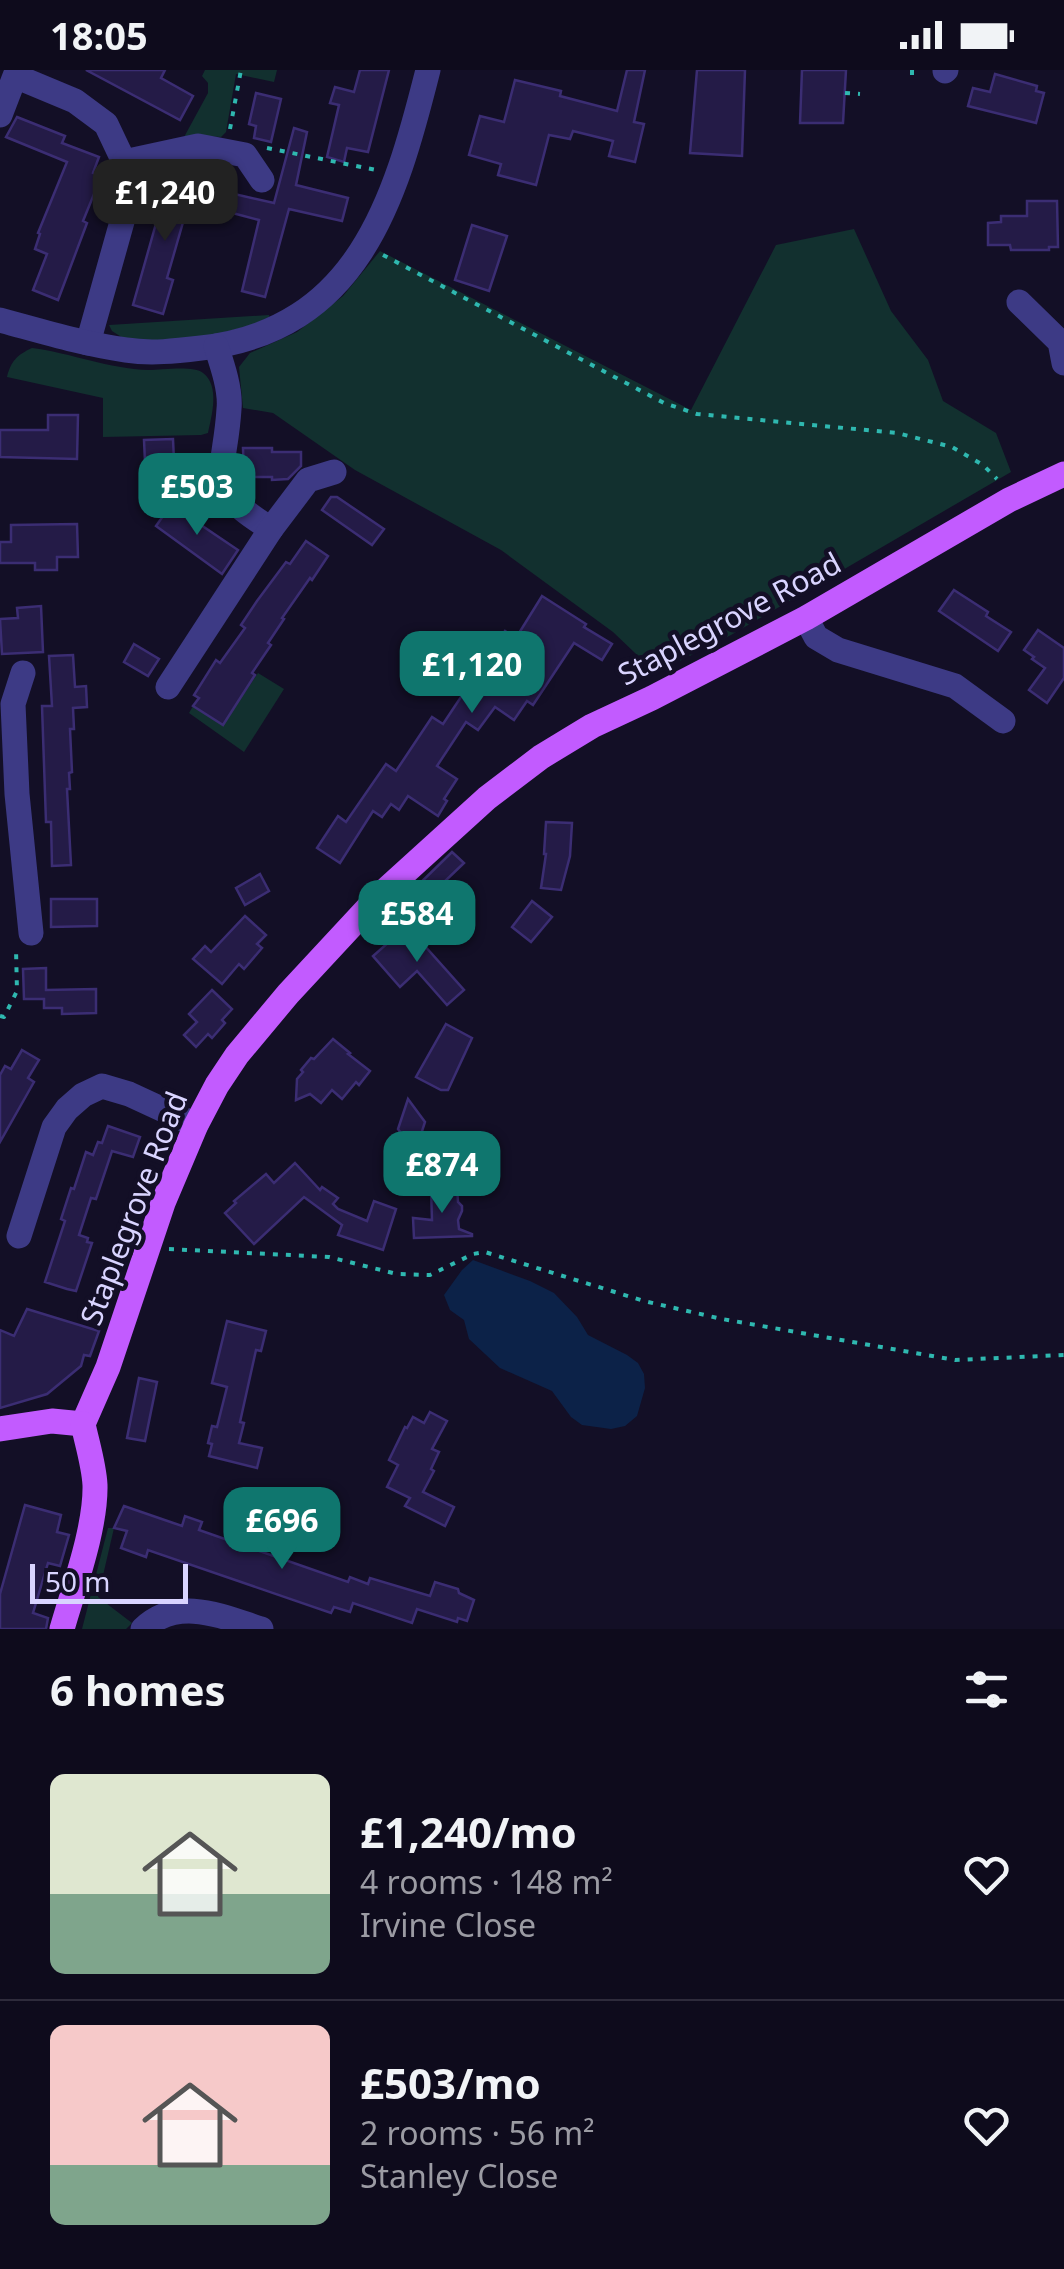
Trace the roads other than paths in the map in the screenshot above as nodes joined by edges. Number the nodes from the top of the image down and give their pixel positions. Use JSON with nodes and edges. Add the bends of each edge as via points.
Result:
{"nodes":[{"id":1,"x":428,"y":70,"type":"edge"},
{"id":2,"x":7,"y":74,"type":"edge"},
{"id":3,"x":0,"y":115,"type":"edge"},
{"id":4,"x":124,"y":162,"type":"junction"},
{"id":5,"x":262,"y":180,"type":"dead end"},
{"id":6,"x":1019,"y":302,"type":"dead end"},
{"id":7,"x":2,"y":326,"type":"edge"},
{"id":8,"x":88,"y":344,"type":"junction"},
{"id":9,"x":216,"y":346,"type":"junction"},
{"id":10,"x":1064,"y":363,"type":"edge"},
{"id":11,"x":334,"y":472,"type":"dead end"},
{"id":12,"x":1064,"y":474,"type":"edge"},
{"id":13,"x":271,"y":530,"type":"junction"},
{"id":14,"x":806,"y":618,"type":"junction"},
{"id":15,"x":23,"y":674,"type":"dead end"},
{"id":16,"x":168,"y":687,"type":"dead end"},
{"id":17,"x":1004,"y":721,"type":"dead end"},
{"id":18,"x":8,"y":794,"type":"edge"},
{"id":19,"x":31,"y":933,"type":"road end"},
{"id":20,"x":196,"y":1125,"type":"junction"},
{"id":21,"x":19,"y":1236,"type":"dead end"},
{"id":22,"x":83,"y":1424,"type":"junction"},
{"id":23,"x":0,"y":1429,"type":"edge"},
{"id":24,"x":62,"y":1629,"type":"edge"},
{"id":25,"x":143,"y":1629,"type":"edge"},
{"id":26,"x":261,"y":1629,"type":"edge"}],
"edges":[{"from":1,"to":9,"type":"street","via":[[398,174],[366,246],[311,306],[267,331]]},
{"from":2,"to":3,"type":"street"},
{"from":2,"to":4,"type":"street","via":[[75,101],[106,124]]},
{"from":4,"to":5,"type":"street","via":[[198,146],[245,155]]},
{"from":4,"to":8,"type":"street","via":[[125,211]]},
{"from":6,"to":10,"type":"street","via":[[1060,342]]},
{"from":7,"to":8,"type":"street"},
{"from":8,"to":9,"type":"street","via":[[167,352]]},
{"from":9,"to":13,"type":"street","via":[[230,404],[223,486],[240,510]]},
{"from":11,"to":13,"type":"street","via":[[308,480]]},
{"from":12,"to":14,"type":"main road","name":"Staplegrove Road"},
{"from":13,"to":16,"type":"street"},
{"from":14,"to":17,"type":"street","via":[[816,637],[838,650],[954,686]]},
{"from":14,"to":20,"type":"main road","name":"Staplegrove Road","via":[[592,726],[488,798],[378,896],[288,994],[237,1055]]},
{"from":15,"to":18,"type":"street","via":[[13,704]]},
{"from":18,"to":19,"type":"street"},
{"from":20,"to":21,"type":"street","via":[[102,1086],[83,1094],[54,1127],[15,1204]]},
{"from":20,"to":22,"type":"main road","name":"Staplegrove Road"},
{"from":22,"to":23,"type":"main road"},
{"from":22,"to":24,"type":"main road","via":[[94,1498]]},
{"from":25,"to":26,"type":"street","via":[[163,1614],[185,1610]]}]}
